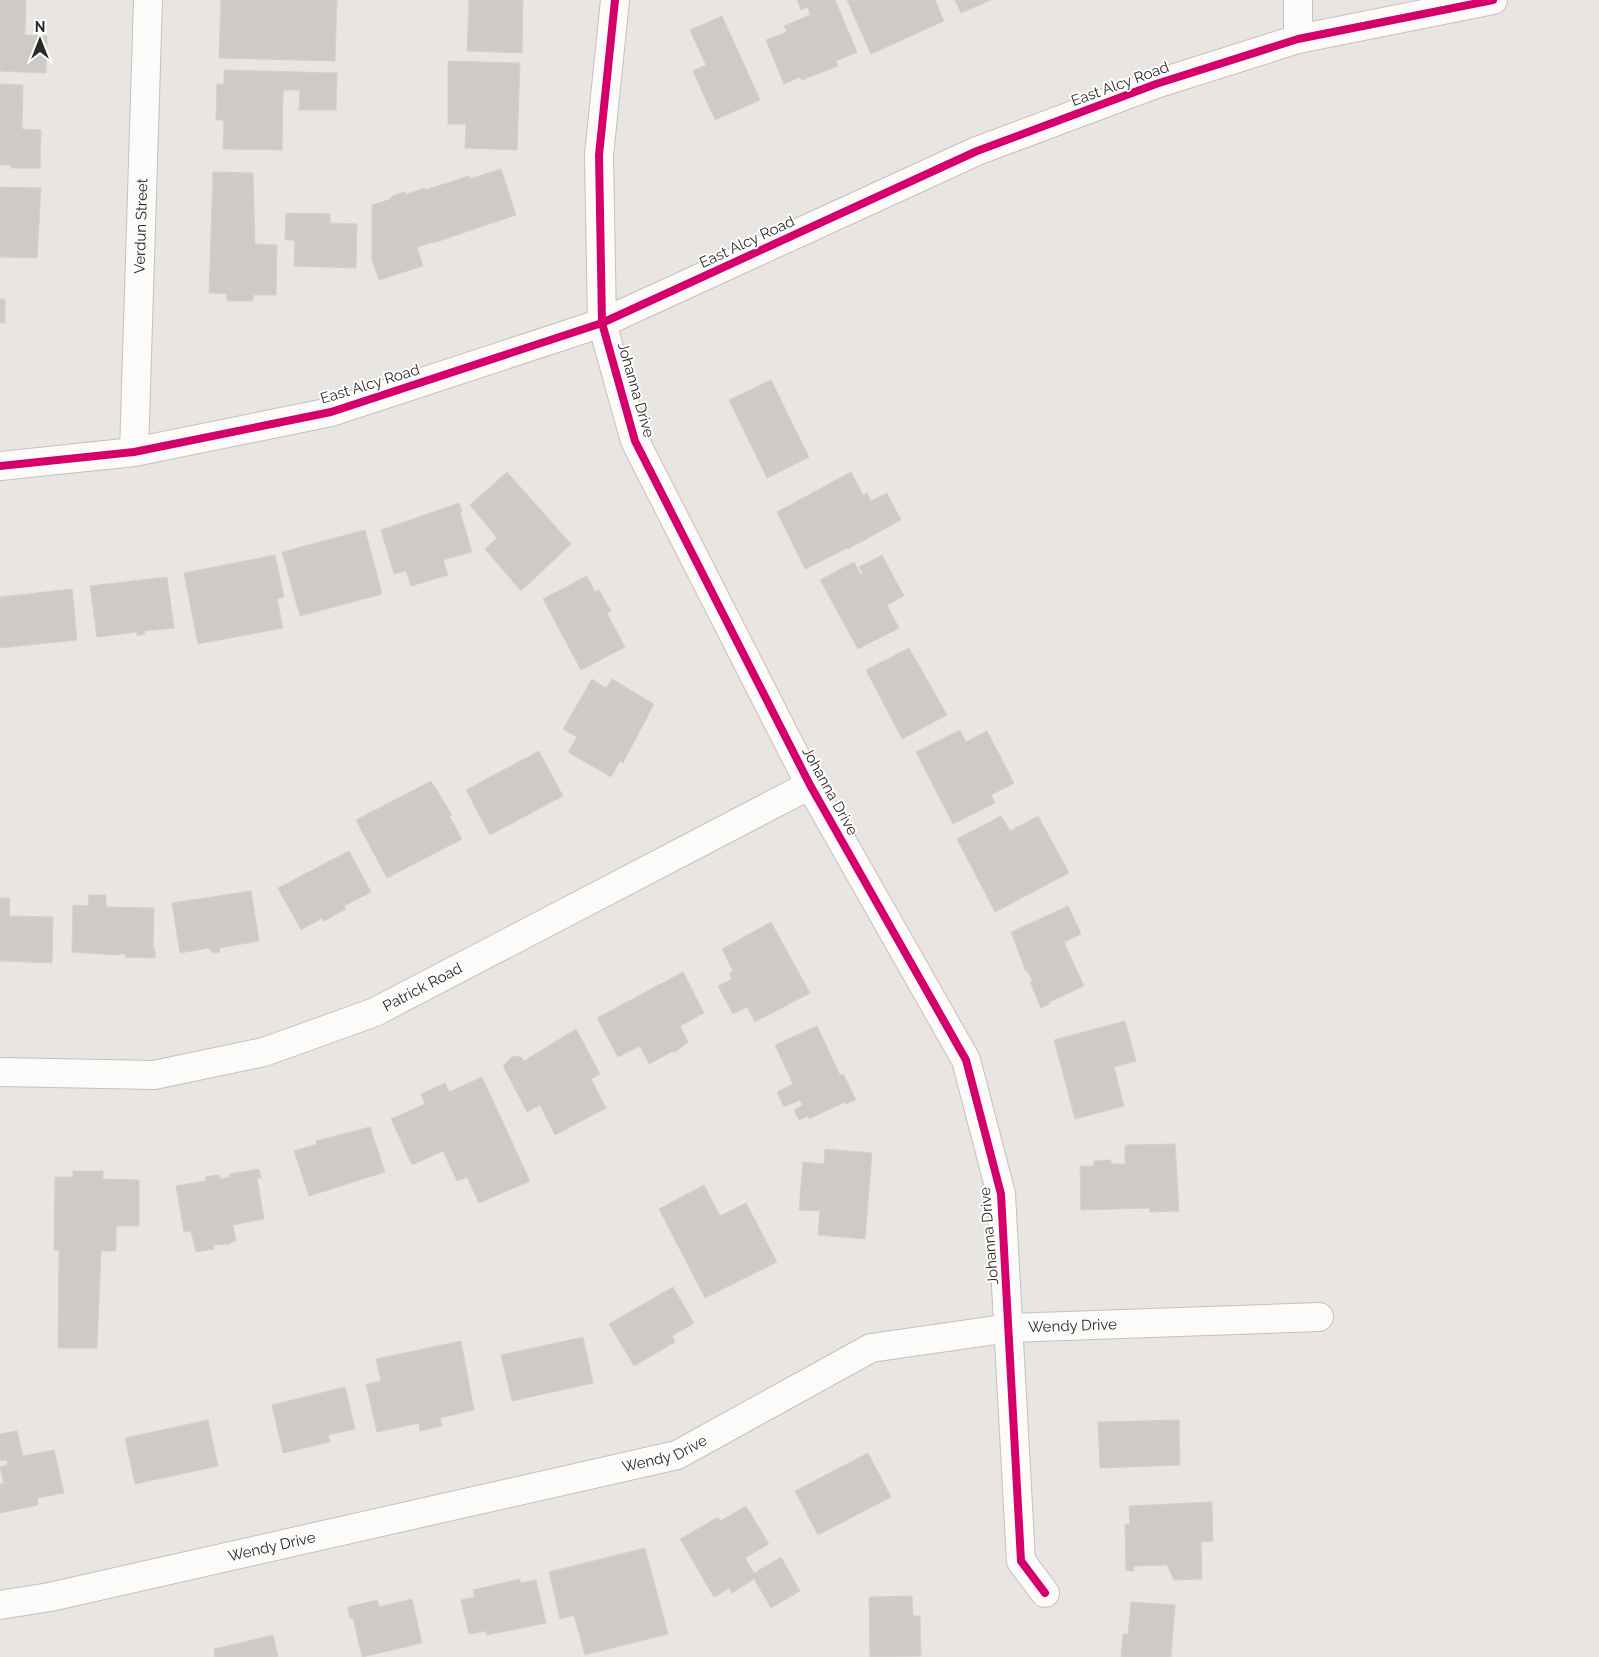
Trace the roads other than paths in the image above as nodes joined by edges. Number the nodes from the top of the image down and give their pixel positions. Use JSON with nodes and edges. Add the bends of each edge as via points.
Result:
{"nodes":[{"id":1,"x":148,"y":0,"type":"edge"},
{"id":2,"x":615,"y":0,"type":"edge"},
{"id":3,"x":1298,"y":0,"type":"edge"},
{"id":4,"x":1493,"y":0,"type":"edge"},
{"id":5,"x":1298,"y":38,"type":"junction"},
{"id":6,"x":602,"y":323,"type":"junction"},
{"id":7,"x":134,"y":452,"type":"junction"},
{"id":8,"x":0,"y":466,"type":"edge"},
{"id":9,"x":810,"y":786,"type":"junction"},
{"id":10,"x":0,"y":1072,"type":"edge"},
{"id":11,"x":1319,"y":1317,"type":"dead end"},
{"id":12,"x":1010,"y":1328,"type":"junction"},
{"id":13,"x":1045,"y":1593,"type":"dead end"},
{"id":14,"x":0,"y":1605,"type":"edge"}],
"edges":[{"from":1,"to":7,"type":"street","name":"Verdun Street"},
{"from":2,"to":6,"type":"street","name":"Johanna Drive","via":[[599,155]]},
{"from":3,"to":5,"type":"street"},
{"from":4,"to":5,"type":"street","name":"East Alcy Road"},
{"from":5,"to":6,"type":"street","name":"East Alcy Road","via":[[1156,84],[977,151]]},
{"from":6,"to":7,"type":"street","name":"East Alcy Road","via":[[332,412]]},
{"from":6,"to":9,"type":"street","name":"Johanna Drive","via":[[635,441]]},
{"from":7,"to":8,"type":"street","name":"East Alcy Road"},
{"from":9,"to":10,"type":"street","name":"Patrick Road","via":[[375,1012],[264,1052],[154,1075]]},
{"from":9,"to":12,"type":"street","name":"Johanna Drive","via":[[966,1060],[1001,1194]]},
{"from":11,"to":12,"type":"street","name":"Wendy Drive"},
{"from":12,"to":13,"type":"street","name":"Johanna Drive","via":[[1021,1561]]},
{"from":12,"to":14,"type":"street","name":"Wendy Drive","via":[[871,1348],[677,1455],[60,1595]]}]}
